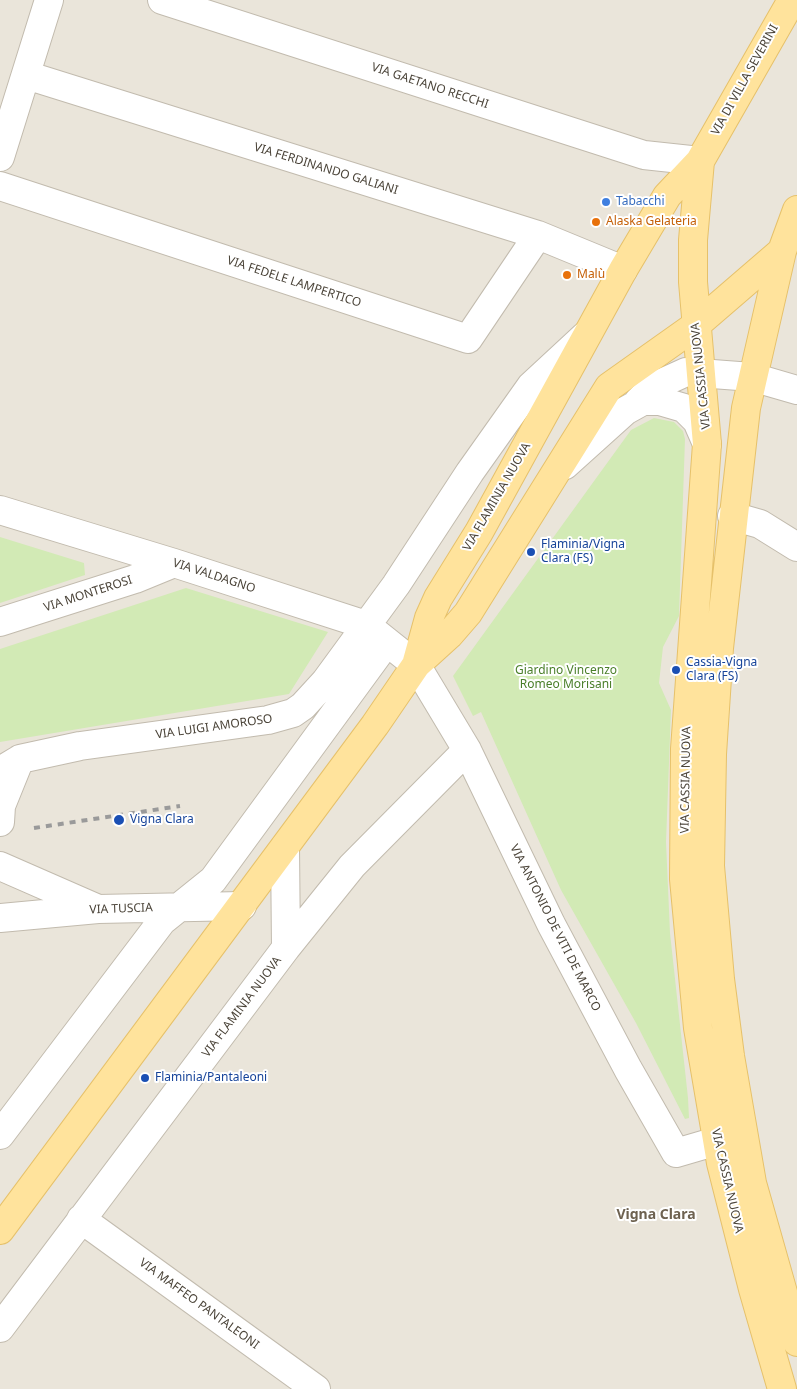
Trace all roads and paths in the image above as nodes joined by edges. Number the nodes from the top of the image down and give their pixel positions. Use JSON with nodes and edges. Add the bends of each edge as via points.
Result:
{"nodes":[{"id":1,"x":49,"y":0,"type":"edge"},
{"id":2,"x":162,"y":0,"type":"edge"},
{"id":3,"x":792,"y":0,"type":"edge"},
{"id":4,"x":26,"y":75,"type":"junction"},
{"id":5,"x":0,"y":157,"type":"edge"},
{"id":6,"x":700,"y":162,"type":"junction"},
{"id":7,"x":0,"y":186,"type":"edge"},
{"id":8,"x":797,"y":210,"type":"edge"},
{"id":9,"x":538,"y":235,"type":"junction"},
{"id":10,"x":782,"y":251,"type":"junction"},
{"id":11,"x":623,"y":270,"type":"junction"},
{"id":12,"x":696,"y":326,"type":"junction"},
{"id":13,"x":588,"y":333,"type":"junction"},
{"id":14,"x":700,"y":371,"type":"junction"},
{"id":15,"x":752,"y":377,"type":"junction"},
{"id":16,"x":797,"y":390,"type":"edge"},
{"id":17,"x":638,"y":402,"type":"junction"},
{"id":18,"x":708,"y":444,"type":"junction"},
{"id":19,"x":551,"y":478,"type":"junction"},
{"id":20,"x":0,"y":510,"type":"edge"},
{"id":21,"x":732,"y":516,"type":"junction"},
{"id":22,"x":797,"y":547,"type":"edge"},
{"id":23,"x":174,"y":563,"type":"junction"},
{"id":24,"x":0,"y":622,"type":"edge"},
{"id":25,"x":366,"y":625,"type":"junction"},
{"id":26,"x":387,"y":642,"type":"junction"},
{"id":27,"x":416,"y":664,"type":"junction"},
{"id":28,"x":467,"y":750,"type":"junction"},
{"id":29,"x":10,"y":765,"type":"edge"},
{"id":30,"x":0,"y":822,"type":"edge"},
{"id":31,"x":286,"y":847,"type":"junction"},
{"id":32,"x":0,"y":866,"type":"edge"},
{"id":33,"x":242,"y":906,"type":"junction"},
{"id":34,"x":180,"y":908,"type":"junction"},
{"id":35,"x":98,"y":909,"type":"junction"},
{"id":36,"x":0,"y":918,"type":"edge"},
{"id":37,"x":286,"y":948,"type":"junction"},
{"id":38,"x":0,"y":1135,"type":"edge"},
{"id":39,"x":716,"y":1141,"type":"junction"},
{"id":40,"x":81,"y":1219,"type":"junction"},
{"id":41,"x":0,"y":1230,"type":"edge"},
{"id":42,"x":773,"y":1260,"type":"junction"},
{"id":43,"x":753,"y":1289,"type":"junction"},
{"id":44,"x":797,"y":1295,"type":"edge"},
{"id":45,"x":0,"y":1328,"type":"edge"},
{"id":46,"x":797,"y":1342,"type":"edge"},
{"id":47,"x":797,"y":1347,"type":"edge"},
{"id":48,"x":316,"y":1389,"type":"edge"},
{"id":49,"x":782,"y":1389,"type":"edge"}],
"edges":[{"from":1,"to":4,"type":"street"},
{"from":2,"to":6,"type":"street","name":"VIA GAETANO RECCHI","via":[[644,155]]},
{"from":3,"to":6,"type":"main road","name":"VIA DI VILLA SEVERINI"},
{"from":4,"to":5,"type":"street"},
{"from":4,"to":9,"type":"street","name":"VIA FERDINANDO GALIANI"},
{"from":6,"to":11,"type":"main road","name":"VIA FLAMINIA NUOVA","via":[[662,202]]},
{"from":6,"to":12,"type":"main road","name":"VIA CASSIA NUOVA","via":[[693,240]]},
{"from":7,"to":9,"type":"street","name":"VIA FEDELE LAMPERTICO","via":[[468,339]]},
{"from":8,"to":10,"type":"main road","name":"VIA CASSIA NUOVA"},
{"from":9,"to":11,"type":"street","name":"VIA FERDINANDO GALIANI"},
{"from":10,"to":12,"type":"main road","name":"VIA FLAMINIA NUOVA"},
{"from":10,"to":15,"type":"main road","name":"VIA CASSIA NUOVA"},
{"from":11,"to":13,"type":"main road","name":"VIA FLAMINIA NUOVA"},
{"from":12,"to":14,"type":"main road","name":"VIA CASSIA NUOVA"},
{"from":12,"to":19,"type":"main road","name":"VIA FLAMINIA NUOVA","via":[[609,387]]},
{"from":13,"to":25,"type":"street","name":"VIA FLAMINIA NUOVA","via":[[531,386]]},
{"from":13,"to":27,"type":"main road","name":"VIA FLAMINIA NUOVA","via":[[479,532],[436,602]]},
{"from":14,"to":15,"type":"street","name":"VIA FLAMINIA NUOVA"},
{"from":14,"to":17,"type":"street","name":"VIA FLAMINIA NUOVA","via":[[686,372],[665,380],[645,393]]},
{"from":14,"to":18,"type":"main road","name":"VIA CASSIA NUOVA"},
{"from":15,"to":16,"type":"street","name":"VIA FLAMINIA NUOVA"},
{"from":15,"to":21,"type":"main road","name":"VIA CASSIA NUOVA"},
{"from":17,"to":18,"type":"street","via":[[660,401],[684,408],[697,420]]},
{"from":17,"to":19,"type":"street","name":"VIA FLAMINIA NUOVA"},
{"from":18,"to":39,"type":"main road","name":"VIA CASSIA NUOVA","via":[[685,749],[684,879],[698,1028]]},
{"from":19,"to":27,"type":"main road","name":"VIA FLAMINIA NUOVA","via":[[468,613]]},
{"from":20,"to":23,"type":"street","name":"VIA VALDAGNO"},
{"from":21,"to":22,"type":"street","via":[[760,524]]},
{"from":21,"to":42,"type":"main road","name":"VIA CASSIA NUOVA","via":[[718,657],[710,866],[730,1056],[752,1183]]},
{"from":23,"to":24,"type":"street","name":"VIA MONTEROSI","via":[[135,579]]},
{"from":23,"to":25,"type":"street","name":"VIA VALDAGNO"},
{"from":25,"to":26,"type":"street","name":"VIA VALDAGNO"},
{"from":25,"to":29,"type":"street","name":"VIA LUIGI AMOROSO","via":[[320,689],[303,706],[284,717],[80,746]]},
{"from":26,"to":27,"type":"street","name":"VIA VALDAGNO"},
{"from":26,"to":34,"type":"street","via":[[213,880]]},
{"from":27,"to":28,"type":"street","name":"VIA ANTONIO DE VITI DE MARCO"},
{"from":27,"to":31,"type":"main road","name":"VIA FLAMINIA NUOVA"},
{"from":28,"to":37,"type":"street","name":"VIA FLAMINIA NUOVA","via":[[352,866]]},
{"from":28,"to":39,"type":"street","name":"VIA ANTONIO DE VITI DE MARCO","via":[[551,924],[676,1153]]},
{"from":29,"to":30,"type":"street"},
{"from":31,"to":33,"type":"main road","name":"VIA FLAMINIA NUOVA"},
{"from":31,"to":37,"type":"street"},
{"from":32,"to":35,"type":"street"},
{"from":33,"to":34,"type":"street","name":"VIA TUSCIA"},
{"from":33,"to":41,"type":"main road","name":"VIA FLAMINIA NUOVA"},
{"from":34,"to":35,"type":"street","name":"VIA TUSCIA"},
{"from":34,"to":38,"type":"street","via":[[162,921]]},
{"from":35,"to":36,"type":"street","name":"VIA TUSCIA"},
{"from":37,"to":40,"type":"street","name":"VIA FLAMINIA NUOVA"},
{"from":39,"to":43,"type":"main road","name":"VIA CASSIA NUOVA"},
{"from":40,"to":45,"type":"street","name":"VIA FLAMINIA NUOVA"},
{"from":40,"to":48,"type":"street","name":"VIA MAFFEO PANTALEONI"},
{"from":42,"to":44,"type":"street"},
{"from":42,"to":46,"type":"main road","name":"VIA CASSIA NUOVA"},
{"from":43,"to":47,"type":"street","via":[[773,1324]]},
{"from":43,"to":49,"type":"main road","name":"VIA CASSIA NUOVA"}]}
